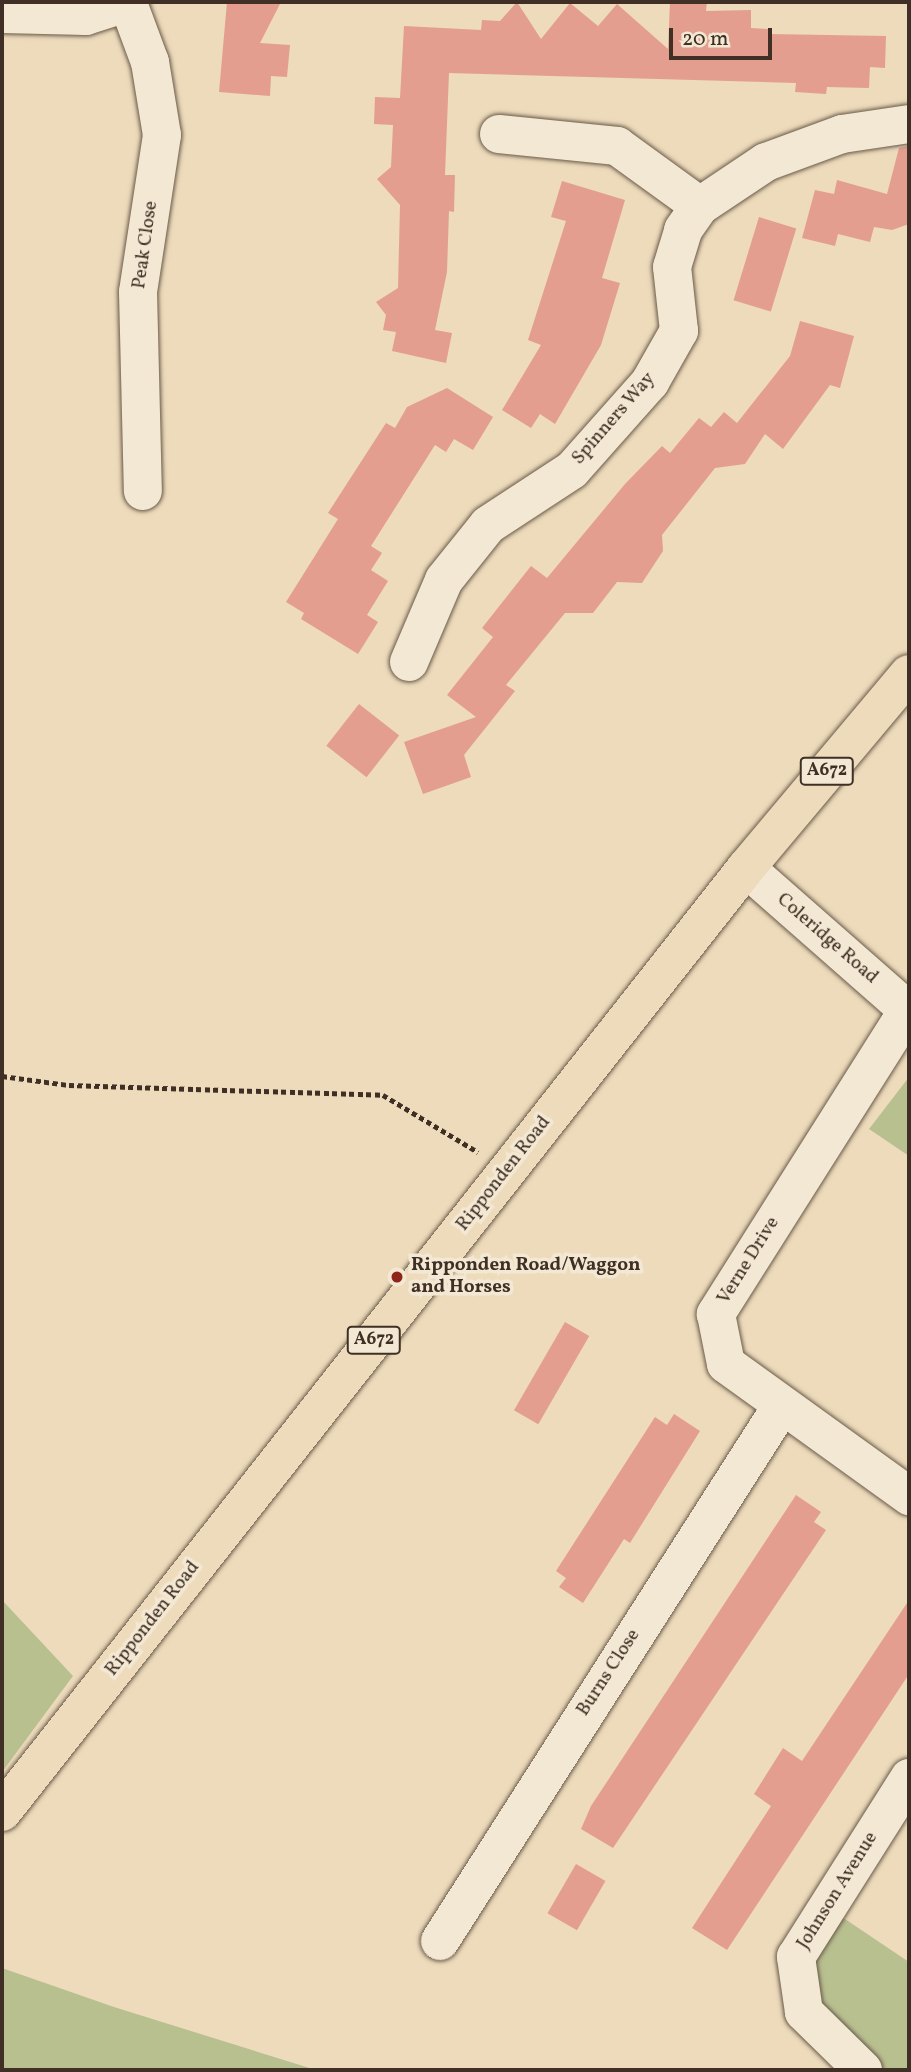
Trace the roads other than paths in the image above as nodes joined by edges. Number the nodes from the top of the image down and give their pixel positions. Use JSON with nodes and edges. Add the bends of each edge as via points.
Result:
{"nodes":[{"id":1,"x":129,"y":3,"type":"edge"},
{"id":2,"x":2,"y":14,"type":"edge"},
{"id":3,"x":909,"y":124,"type":"edge"},
{"id":4,"x":499,"y":134,"type":"dead end"},
{"id":5,"x":701,"y":206,"type":"junction"},
{"id":6,"x":143,"y":491,"type":"dead end"},
{"id":7,"x":409,"y":662,"type":"dead end"},
{"id":8,"x":909,"y":674,"type":"edge"},
{"id":9,"x":746,"y":868,"type":"junction"},
{"id":10,"x":909,"y":1010,"type":"edge"},
{"id":11,"x":781,"y":1407,"type":"junction"},
{"id":12,"x":909,"y":1496,"type":"edge"},
{"id":13,"x":909,"y":1779,"type":"edge"},
{"id":14,"x":2,"y":1812,"type":"edge"},
{"id":15,"x":440,"y":1941,"type":"dead end"},
{"id":16,"x":863,"y":2070,"type":"edge"}],
"edges":[{"from":1,"to":2,"type":"street","via":[[86,16]]},
{"from":1,"to":6,"type":"street","name":"Peak Close","via":[[150,62],[162,135],[138,292]]},
{"from":3,"to":5,"type":"street","name":"Spinners Way","via":[[842,134],[766,162]]},
{"from":4,"to":5,"type":"street","via":[[617,146]]},
{"from":5,"to":7,"type":"street","name":"Spinners Way","via":[[683,230],[672,267],[679,331],[650,382],[572,470],[488,525],[444,580]]},
{"from":8,"to":9,"type":"main road","name":"Ripponden Road","number":"A672"},
{"from":9,"to":10,"type":"street","name":"Coleridge Road"},
{"from":9,"to":14,"type":"main road","name":"Ripponden Road","number":"A672"},
{"from":10,"to":11,"type":"street","name":"Verne Drive","via":[[716,1314],[726,1364]]},
{"from":11,"to":12,"type":"street","name":"Verne Drive"},
{"from":11,"to":15,"type":"street","name":"Burns Close"},
{"from":13,"to":16,"type":"street","name":"Johnson Avenue","via":[[796,1957],[804,2012]]}]}
